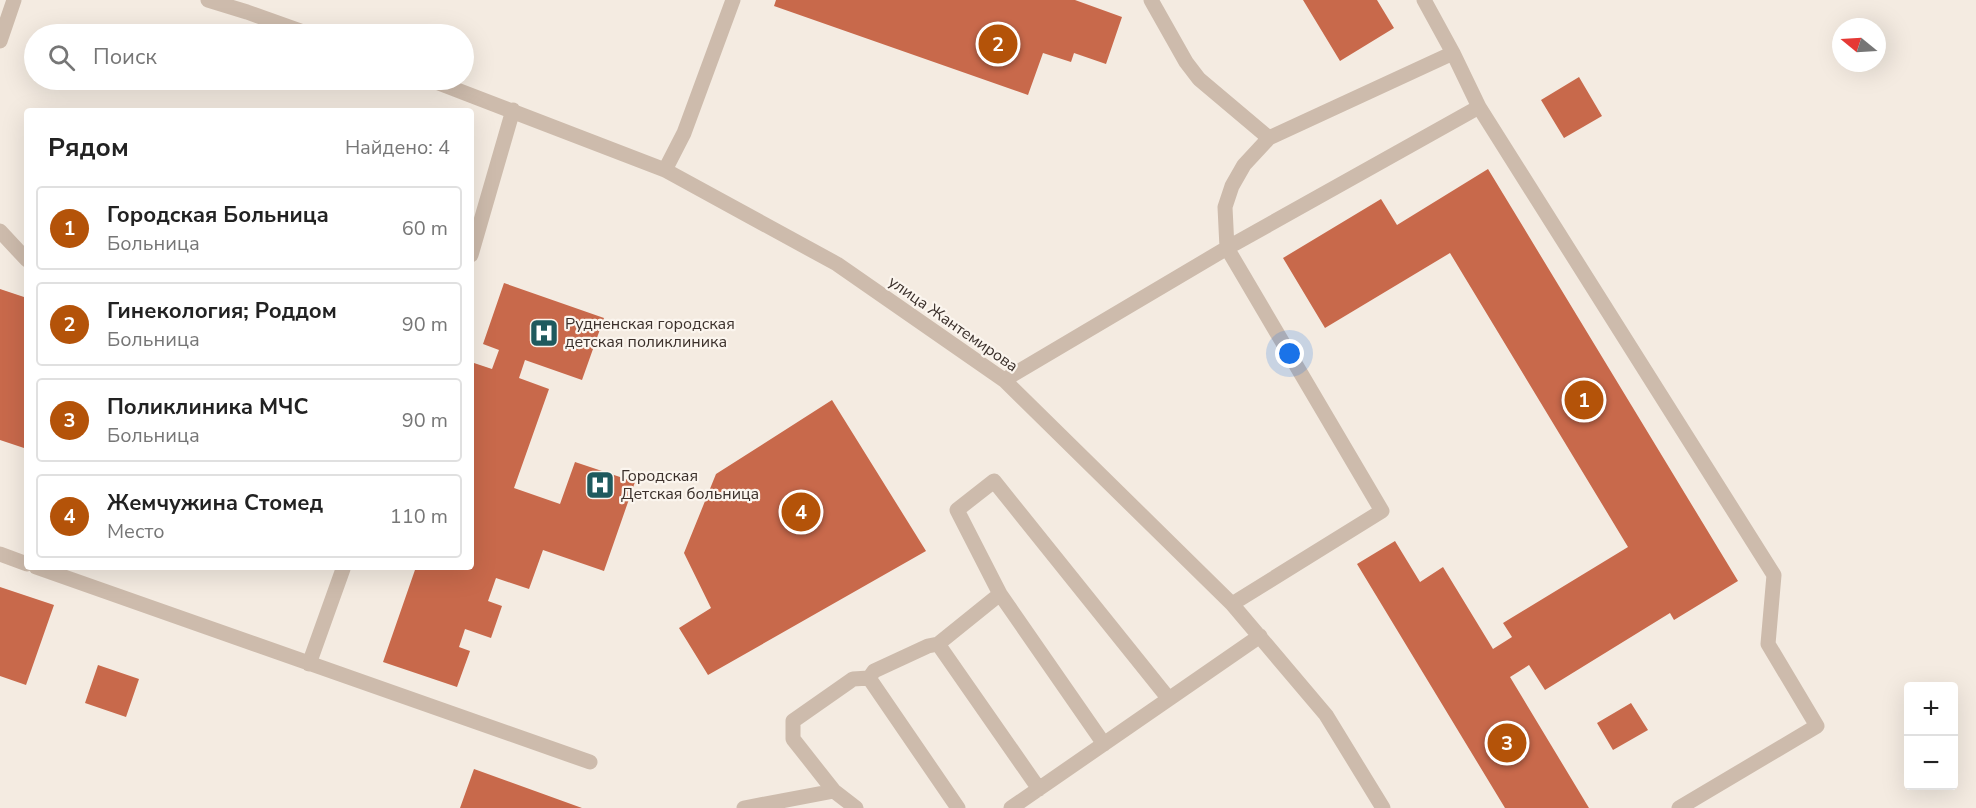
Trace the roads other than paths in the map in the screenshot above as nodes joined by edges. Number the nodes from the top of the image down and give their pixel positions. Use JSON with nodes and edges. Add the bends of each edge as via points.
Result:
{"nodes":[{"id":1,"x":14,"y":0,"type":"edge"},
{"id":2,"x":208,"y":0,"type":"edge"},
{"id":3,"x":734,"y":0,"type":"edge"},
{"id":4,"x":1151,"y":0,"type":"edge"},
{"id":5,"x":1424,"y":0,"type":"edge"},
{"id":6,"x":249,"y":6,"type":"edge"},
{"id":7,"x":288,"y":24,"type":"edge"},
{"id":8,"x":0,"y":41,"type":"edge"},
{"id":9,"x":1453,"y":52,"type":"junction"},
{"id":10,"x":458,"y":90,"type":"edge"},
{"id":11,"x":1479,"y":107,"type":"junction"},
{"id":12,"x":513,"y":110,"type":"junction"},
{"id":13,"x":1269,"y":138,"type":"junction"},
{"id":14,"x":666,"y":170,"type":"junction"},
{"id":15,"x":0,"y":231,"type":"edge"},
{"id":16,"x":474,"y":245,"type":"edge"},
{"id":17,"x":1227,"y":248,"type":"junction"},
{"id":18,"x":24,"y":257,"type":"edge"},
{"id":19,"x":1004,"y":380,"type":"junction"},
{"id":20,"x":0,"y":554,"type":"edge"},
{"id":21,"x":24,"y":563,"type":"edge"},
{"id":22,"x":44,"y":570,"type":"edge"},
{"id":23,"x":343,"y":570,"type":"edge"},
{"id":24,"x":1000,"y":594,"type":"junction"},
{"id":25,"x":1232,"y":604,"type":"junction"},
{"id":26,"x":1260,"y":636,"type":"junction"},
{"id":27,"x":938,"y":644,"type":"junction"},
{"id":28,"x":309,"y":664,"type":"junction"},
{"id":29,"x":869,"y":678,"type":"junction"},
{"id":30,"x":1169,"y":699,"type":"junction"},
{"id":31,"x":1104,"y":744,"type":"junction"},
{"id":32,"x":590,"y":762,"type":"dead end"},
{"id":33,"x":1039,"y":789,"type":"junction"},
{"id":34,"x":834,"y":791,"type":"junction"},
{"id":35,"x":744,"y":808,"type":"edge"},
{"id":36,"x":856,"y":808,"type":"edge"},
{"id":37,"x":958,"y":808,"type":"edge"},
{"id":38,"x":1011,"y":808,"type":"edge"},
{"id":39,"x":1383,"y":808,"type":"edge"},
{"id":40,"x":1679,"y":808,"type":"edge"}],
"edges":[{"from":1,"to":8,"type":"street"},
{"from":2,"to":6,"type":"street"},
{"from":3,"to":14,"type":"street"},
{"from":4,"to":13,"type":"street","via":[[1199,79]]},
{"from":5,"to":9,"type":"street"},
{"from":6,"to":7,"type":"street"},
{"from":9,"to":11,"type":"street"},
{"from":9,"to":13,"type":"street"},
{"from":10,"to":12,"type":"street","name":"улица Жантемирова"},
{"from":11,"to":17,"type":"street"},
{"from":11,"to":40,"type":"street","via":[[1774,575],[1768,644],[1817,726]]},
{"from":12,"to":14,"type":"street","name":"улица Жантемирова"},
{"from":12,"to":16,"type":"street"},
{"from":13,"to":17,"type":"street","via":[[1244,165],[1232,186],[1225,207]]},
{"from":14,"to":19,"type":"street","name":"улица Жантемирова","via":[[837,264]]},
{"from":15,"to":18,"type":"street"},
{"from":17,"to":19,"type":"street"},
{"from":17,"to":25,"type":"street","via":[[1382,512]]},
{"from":19,"to":25,"type":"street","name":"улица Жантемирова"},
{"from":20,"to":21,"type":"street"},
{"from":22,"to":28,"type":"street"},
{"from":23,"to":28,"type":"street"},
{"from":24,"to":27,"type":"street"},
{"from":24,"to":30,"type":"street","via":[[957,510],[994,482]]},
{"from":24,"to":31,"type":"street"},
{"from":25,"to":26,"type":"street","name":"улица Жантемирова"},
{"from":26,"to":30,"type":"street"},
{"from":26,"to":39,"type":"street","name":"улица Жантемирова","via":[[1326,715]]},
{"from":27,"to":29,"type":"street","via":[[874,671]]},
{"from":27,"to":33,"type":"street"},
{"from":28,"to":32,"type":"street"},
{"from":29,"to":34,"type":"street","via":[[853,679],[793,721],[793,739]]},
{"from":29,"to":37,"type":"street"},
{"from":30,"to":31,"type":"street"},
{"from":31,"to":33,"type":"street"},
{"from":33,"to":38,"type":"street"},
{"from":34,"to":35,"type":"street"},
{"from":34,"to":36,"type":"street"}]}
